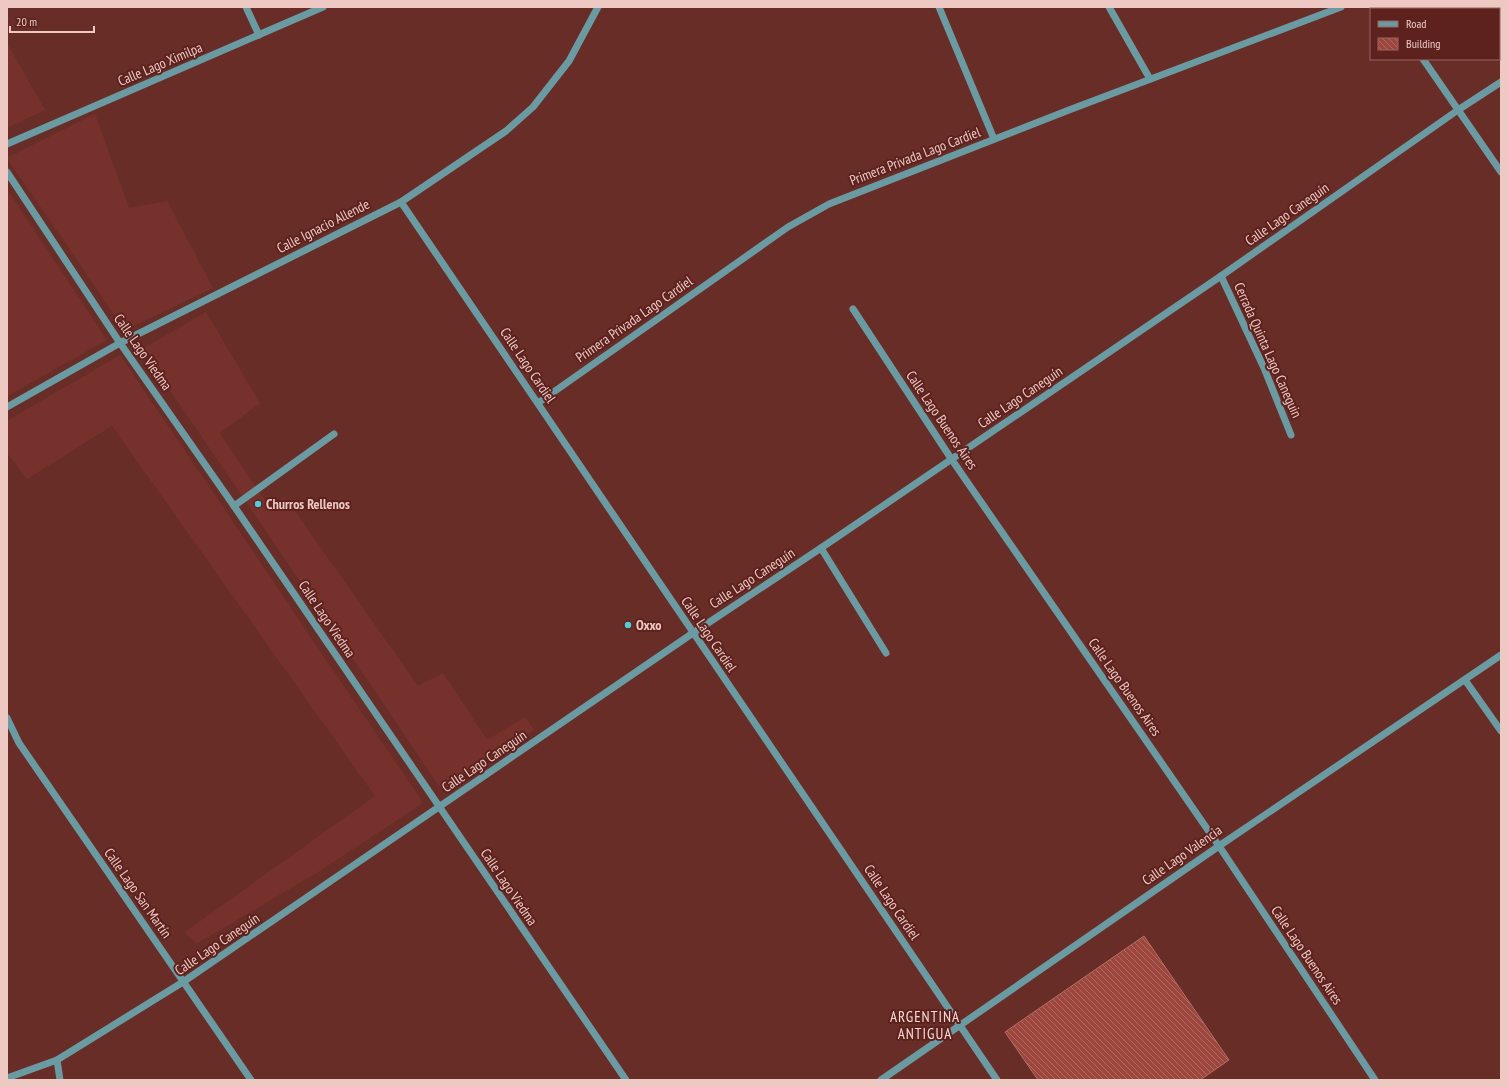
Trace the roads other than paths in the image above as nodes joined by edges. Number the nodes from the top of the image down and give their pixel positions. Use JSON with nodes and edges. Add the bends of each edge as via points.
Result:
{"nodes":[{"id":1,"x":246,"y":7,"type":"edge"},
{"id":2,"x":324,"y":7,"type":"edge"},
{"id":3,"x":598,"y":7,"type":"edge"},
{"id":4,"x":939,"y":7,"type":"edge"},
{"id":5,"x":1109,"y":7,"type":"edge"},
{"id":6,"x":1341,"y":7,"type":"edge"},
{"id":7,"x":258,"y":35,"type":"junction"},
{"id":8,"x":1423,"y":60,"type":"edge"},
{"id":9,"x":1150,"y":79,"type":"junction"},
{"id":10,"x":1501,"y":82,"type":"edge"},
{"id":11,"x":1458,"y":110,"type":"junction"},
{"id":12,"x":994,"y":139,"type":"junction"},
{"id":13,"x":7,"y":144,"type":"edge"},
{"id":14,"x":7,"y":172,"type":"edge"},
{"id":15,"x":1501,"y":172,"type":"edge"},
{"id":16,"x":401,"y":202,"type":"junction"},
{"id":17,"x":1221,"y":276,"type":"junction"},
{"id":18,"x":852,"y":309,"type":"dead end"},
{"id":19,"x":120,"y":343,"type":"junction"},
{"id":20,"x":538,"y":403,"type":"junction"},
{"id":21,"x":7,"y":407,"type":"edge"},
{"id":22,"x":334,"y":434,"type":"dead end"},
{"id":23,"x":1291,"y":435,"type":"dead end"},
{"id":24,"x":952,"y":460,"type":"junction"},
{"id":25,"x":234,"y":506,"type":"junction"},
{"id":26,"x":821,"y":548,"type":"junction"},
{"id":27,"x":693,"y":633,"type":"junction"},
{"id":28,"x":886,"y":653,"type":"dead end"},
{"id":29,"x":1501,"y":655,"type":"edge"},
{"id":30,"x":1465,"y":680,"type":"junction"},
{"id":31,"x":7,"y":718,"type":"edge"},
{"id":32,"x":1501,"y":731,"type":"edge"},
{"id":33,"x":439,"y":808,"type":"junction"},
{"id":34,"x":1219,"y":846,"type":"junction"},
{"id":35,"x":183,"y":982,"type":"junction"},
{"id":36,"x":960,"y":1025,"type":"junction"},
{"id":37,"x":57,"y":1060,"type":"junction"},
{"id":38,"x":7,"y":1078,"type":"edge"},
{"id":39,"x":60,"y":1080,"type":"edge"},
{"id":40,"x":251,"y":1080,"type":"edge"},
{"id":41,"x":626,"y":1080,"type":"edge"},
{"id":42,"x":881,"y":1080,"type":"edge"},
{"id":43,"x":997,"y":1080,"type":"edge"},
{"id":44,"x":1375,"y":1080,"type":"edge"}],
"edges":[{"from":1,"to":7,"type":"street"},
{"from":2,"to":7,"type":"street","name":"Calle Lago Ximilpa"},
{"from":3,"to":16,"type":"street","name":"Calle Ignacio Allende","via":[[569,61],[533,107],[506,131]]},
{"from":4,"to":12,"type":"street"},
{"from":5,"to":9,"type":"street"},
{"from":6,"to":9,"type":"street","name":"Primera Privada Lago Cardiel"},
{"from":7,"to":13,"type":"street","name":"Calle Lago Ximilpa"},
{"from":8,"to":11,"type":"street"},
{"from":9,"to":12,"type":"street","name":"Primera Privada Lago Cardiel"},
{"from":10,"to":11,"type":"street","name":"Calle Lago Caneguín"},
{"from":11,"to":15,"type":"street"},
{"from":11,"to":17,"type":"street","name":"Calle Lago Caneguín"},
{"from":12,"to":20,"type":"street","name":"Primera Privada Lago Cardiel","via":[[829,204],[788,228]]},
{"from":14,"to":19,"type":"street","name":"Calle Lago Viedma"},
{"from":16,"to":19,"type":"street","name":"Calle Ignacio Allende"},
{"from":16,"to":20,"type":"street","name":"Calle Lago Cardiel"},
{"from":17,"to":23,"type":"street","name":"Cerrada Quinta Lago Caneguin","via":[[1264,368]]},
{"from":17,"to":24,"type":"street","name":"Calle Lago Caneguín"},
{"from":18,"to":24,"type":"street","name":"Calle Lago Buenos Aires"},
{"from":19,"to":21,"type":"street","name":"Calle Ignacio Allende"},
{"from":19,"to":25,"type":"street","name":"Calle Lago Viedma"},
{"from":20,"to":27,"type":"street","name":"Calle Lago Cardiel"},
{"from":22,"to":25,"type":"street"},
{"from":24,"to":26,"type":"street","name":"Calle Lago Caneguín"},
{"from":24,"to":34,"type":"street","name":"Calle Lago Buenos Aires"},
{"from":25,"to":33,"type":"street","name":"Calle Lago Viedma"},
{"from":26,"to":27,"type":"street","name":"Calle Lago Caneguín"},
{"from":26,"to":28,"type":"street"},
{"from":27,"to":33,"type":"street","name":"Calle Lago Caneguín"},
{"from":27,"to":36,"type":"street","name":"Calle Lago Cardiel"},
{"from":29,"to":30,"type":"street","name":"Calle Lago Valencia"},
{"from":30,"to":32,"type":"street"},
{"from":30,"to":34,"type":"street","name":"Calle Lago Valencia"},
{"from":31,"to":35,"type":"street","name":"Calle Lago San Martín","via":[[19,743]]},
{"from":33,"to":35,"type":"street","name":"Calle Lago Caneguín"},
{"from":33,"to":41,"type":"street","name":"Calle Lago Viedma"},
{"from":34,"to":36,"type":"street","name":"Calle Lago Valencia"},
{"from":34,"to":44,"type":"street","name":"Calle Lago Buenos Aires"},
{"from":35,"to":37,"type":"street","name":"Calle Lago Caneguín"},
{"from":35,"to":40,"type":"street","name":"Calle Lago San Martín"},
{"from":36,"to":42,"type":"street","name":"Calle Lago Valencia"},
{"from":36,"to":43,"type":"street","name":"Calle Lago Cardiel"},
{"from":37,"to":38,"type":"street","name":"Calle Lago Caneguín"},
{"from":37,"to":39,"type":"street"}]}
